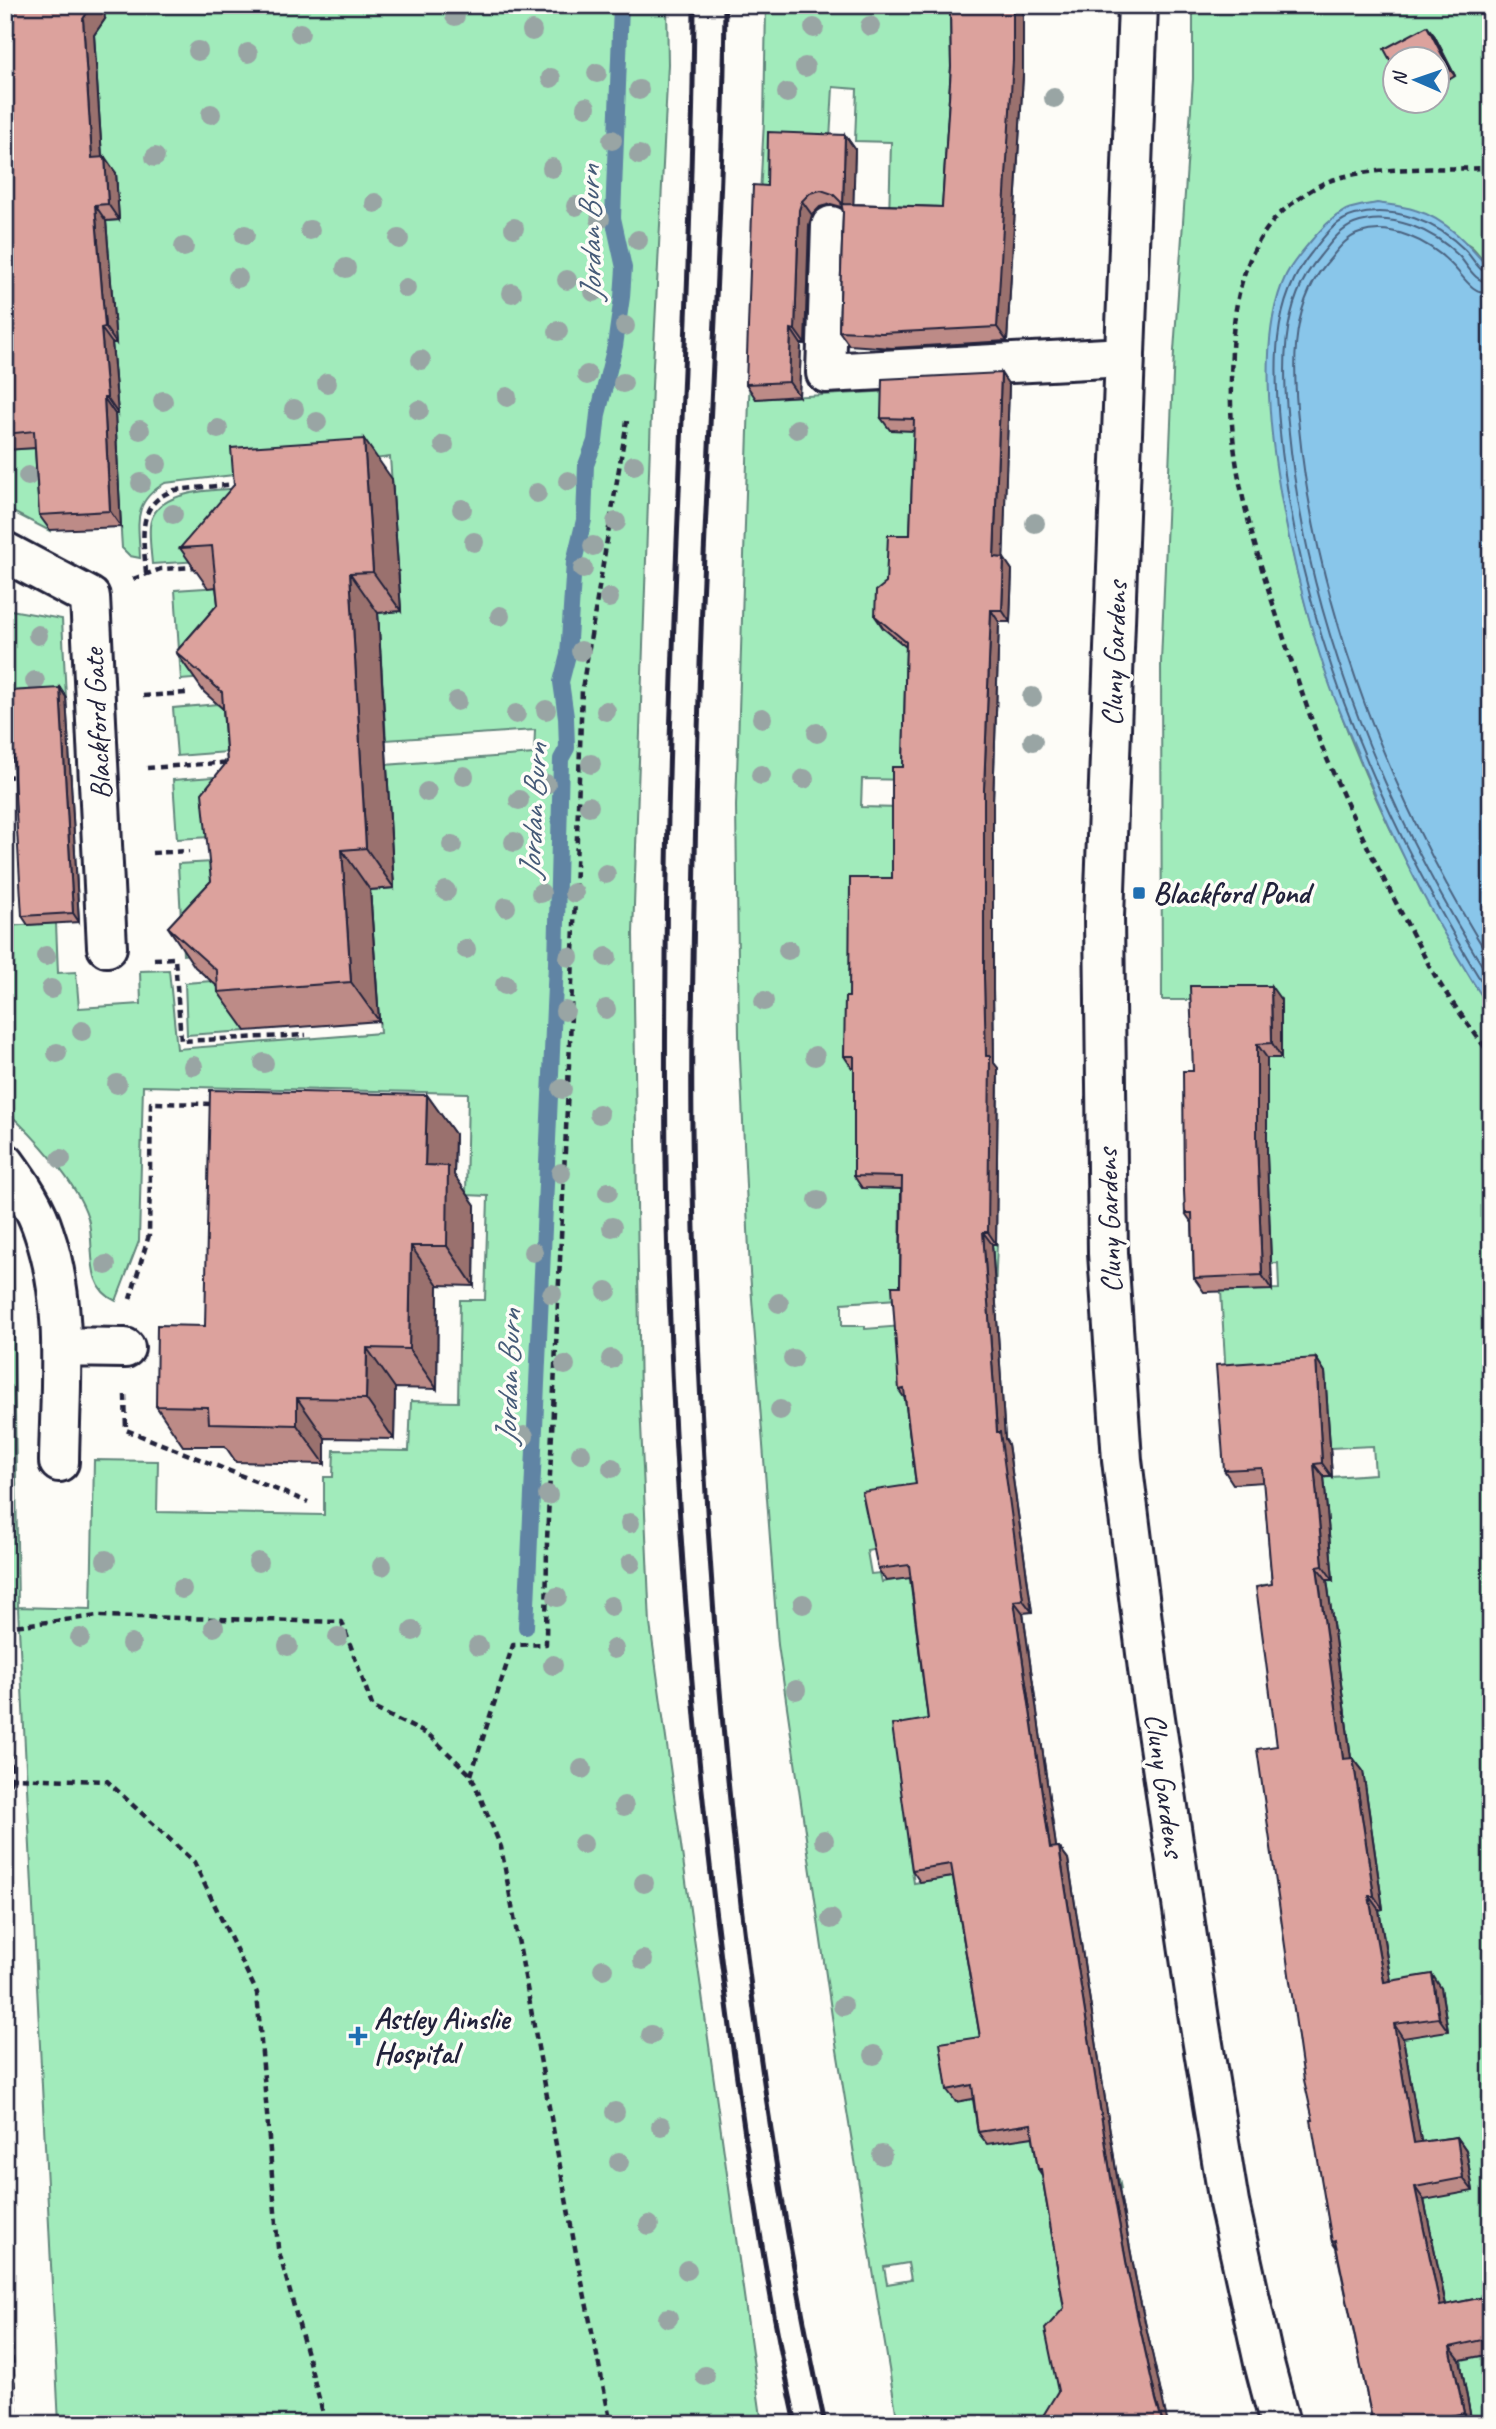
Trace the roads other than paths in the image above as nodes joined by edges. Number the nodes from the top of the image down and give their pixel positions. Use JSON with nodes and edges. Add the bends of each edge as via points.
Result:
{"nodes":[{"id":1,"x":1138,"y":5,"type":"edge"},
{"id":2,"x":831,"y":226,"type":"dead end"},
{"id":3,"x":1125,"y":357,"type":"junction"},
{"id":4,"x":5,"y":552,"type":"edge"},
{"id":5,"x":107,"y":947,"type":"dead end"},
{"id":6,"x":5,"y":1163,"type":"edge"},
{"id":7,"x":61,"y":1347,"type":"junction"},
{"id":8,"x":125,"y":1348,"type":"road end"},
{"id":9,"x":59,"y":1462,"type":"dead end"},
{"id":10,"x":1280,"y":2424,"type":"edge"}],
"edges":[{"from":1,"to":3,"type":"street","name":"Cluny Gardens"},
{"from":2,"to":3,"type":"street","via":[[826,373]]},
{"from":3,"to":10,"type":"street","name":"Cluny Gardens","via":[[1104,917],[1108,1253],[1121,1447],[1200,2026],[1230,2203]]},
{"from":4,"to":5,"type":"street","name":"Blackford Gate","via":[[90,597]]},
{"from":6,"to":7,"type":"street","via":[[27,1194],[44,1231],[55,1269]]},
{"from":7,"to":8,"type":"street"},
{"from":7,"to":9,"type":"street"}]}
